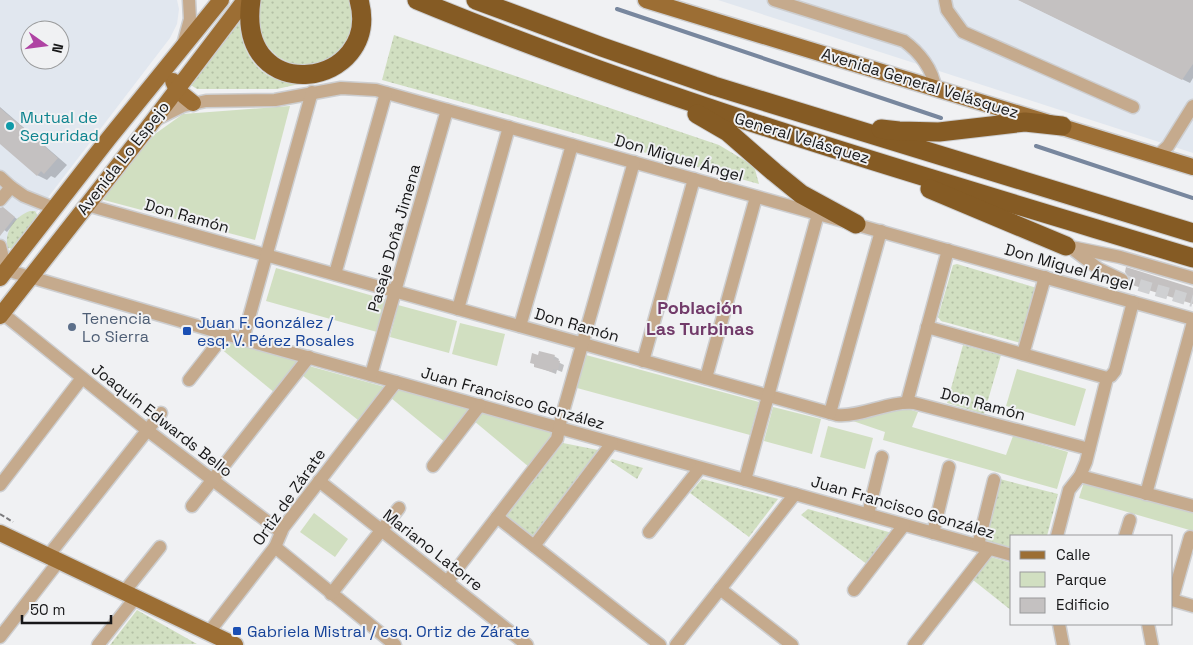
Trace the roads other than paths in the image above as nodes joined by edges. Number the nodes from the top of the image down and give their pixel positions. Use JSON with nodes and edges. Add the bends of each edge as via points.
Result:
{"nodes":[{"id":1,"x":189,"y":0,"type":"edge"},
{"id":2,"x":221,"y":0,"type":"edge"},
{"id":3,"x":246,"y":0,"type":"edge"},
{"id":4,"x":251,"y":0,"type":"edge"},
{"id":5,"x":359,"y":0,"type":"edge"},
{"id":6,"x":417,"y":0,"type":"edge"},
{"id":7,"x":476,"y":0,"type":"edge"},
{"id":8,"x":646,"y":0,"type":"edge"},
{"id":9,"x":774,"y":0,"type":"edge"},
{"id":10,"x":945,"y":0,"type":"edge"},
{"id":11,"x":206,"y":18,"type":"junction"},
{"id":12,"x":181,"y":48,"type":"junction"},
{"id":13,"x":609,"y":75,"type":"junction"},
{"id":14,"x":936,"y":88,"type":"junction"},
{"id":15,"x":177,"y":90,"type":"junction"},
{"id":16,"x":312,"y":92,"type":"junction"},
{"id":17,"x":386,"y":93,"type":"junction"},
{"id":18,"x":193,"y":103,"type":"junction"},
{"id":19,"x":1193,"y":106,"type":"edge"},
{"id":20,"x":1133,"y":107,"type":"dead end"},
{"id":21,"x":447,"y":110,"type":"junction"},
{"id":22,"x":153,"y":121,"type":"junction"},
{"id":23,"x":840,"y":125,"type":"junction"},
{"id":24,"x":1062,"y":126,"type":"junction"},
{"id":25,"x":509,"y":127,"type":"junction"},
{"id":26,"x":115,"y":132,"type":"junction"},
{"id":27,"x":572,"y":145,"type":"junction"},
{"id":28,"x":133,"y":146,"type":"junction"},
{"id":29,"x":1157,"y":156,"type":"junction"},
{"id":30,"x":868,"y":159,"type":"junction"},
{"id":31,"x":634,"y":162,"type":"junction"},
{"id":32,"x":1193,"y":167,"type":"edge"},
{"id":33,"x":0,"y":177,"type":"edge"},
{"id":34,"x":694,"y":179,"type":"junction"},
{"id":35,"x":11,"y":187,"type":"junction"},
{"id":36,"x":756,"y":197,"type":"junction"},
{"id":37,"x":0,"y":200,"type":"edge"},
{"id":38,"x":87,"y":205,"type":"junction"},
{"id":39,"x":54,"y":208,"type":"junction"},
{"id":40,"x":818,"y":214,"type":"junction"},
{"id":41,"x":856,"y":224,"type":"junction"},
{"id":42,"x":880,"y":231,"type":"junction"},
{"id":43,"x":1193,"y":233,"type":"edge"},
{"id":44,"x":0,"y":246,"type":"edge"},
{"id":45,"x":1066,"y":246,"type":"junction"},
{"id":46,"x":948,"y":250,"type":"junction"},
{"id":47,"x":266,"y":255,"type":"junction"},
{"id":48,"x":1193,"y":258,"type":"edge"},
{"id":49,"x":3,"y":274,"type":"edge"},
{"id":50,"x":335,"y":274,"type":"junction"},
{"id":51,"x":31,"y":277,"type":"junction"},
{"id":52,"x":1045,"y":277,"type":"junction"},
{"id":53,"x":1193,"y":278,"type":"edge"},
{"id":54,"x":1122,"y":280,"type":"tunnel mouth"},
{"id":55,"x":395,"y":291,"type":"junction"},
{"id":56,"x":1133,"y":302,"type":"junction"},
{"id":57,"x":458,"y":309,"type":"junction"},
{"id":58,"x":1,"y":315,"type":"edge"},
{"id":59,"x":1193,"y":320,"type":"edge"},
{"id":60,"x":520,"y":326,"type":"junction"},
{"id":61,"x":927,"y":327,"type":"junction"},
{"id":62,"x":225,"y":334,"type":"junction"},
{"id":63,"x":243,"y":339,"type":"junction"},
{"id":64,"x":582,"y":344,"type":"junction"},
{"id":65,"x":1023,"y":354,"type":"junction"},
{"id":66,"x":309,"y":357,"type":"junction"},
{"id":67,"x":643,"y":361,"type":"junction"},
{"id":68,"x":371,"y":375,"type":"junction"},
{"id":69,"x":82,"y":378,"type":"junction"},
{"id":70,"x":706,"y":378,"type":"junction"},
{"id":71,"x":1107,"y":378,"type":"junction"},
{"id":72,"x":189,"y":380,"type":"dead end"},
{"id":73,"x":396,"y":382,"type":"junction"},
{"id":74,"x":768,"y":396,"type":"junction"},
{"id":75,"x":907,"y":402,"type":"junction"},
{"id":76,"x":480,"y":405,"type":"junction"},
{"id":77,"x":160,"y":413,"type":"dead end"},
{"id":78,"x":830,"y":413,"type":"junction"},
{"id":79,"x":560,"y":428,"type":"junction"},
{"id":80,"x":147,"y":430,"type":"junction"},
{"id":81,"x":612,"y":443,"type":"junction"},
{"id":82,"x":1089,"y":449,"type":"junction"},
{"id":83,"x":882,"y":457,"type":"dead end"},
{"id":84,"x":433,"y":466,"type":"dead end"},
{"id":85,"x":949,"y":467,"type":"dead end"},
{"id":86,"x":700,"y":468,"type":"junction"},
{"id":87,"x":1080,"y":476,"type":"junction"},
{"id":88,"x":212,"y":480,"type":"junction"},
{"id":89,"x":745,"y":480,"type":"junction"},
{"id":90,"x":994,"y":480,"type":"dead end"},
{"id":91,"x":319,"y":481,"type":"junction"},
{"id":92,"x":0,"y":485,"type":"edge"},
{"id":93,"x":795,"y":494,"type":"junction"},
{"id":94,"x":1146,"y":494,"type":"junction"},
{"id":95,"x":192,"y":506,"type":"dead end"},
{"id":96,"x":1193,"y":506,"type":"edge"},
{"id":97,"x":399,"y":508,"type":"dead end"},
{"id":98,"x":868,"y":514,"type":"junction"},
{"id":99,"x":497,"y":517,"type":"junction"},
{"id":100,"x":1130,"y":520,"type":"dead end"},
{"id":101,"x":904,"y":525,"type":"junction"},
{"id":102,"x":381,"y":530,"type":"junction"},
{"id":103,"x":281,"y":532,"type":"junction"},
{"id":104,"x":648,"y":532,"type":"dead end"},
{"id":105,"x":933,"y":532,"type":"junction"},
{"id":106,"x":0,"y":533,"type":"edge"},
{"id":107,"x":1057,"y":535,"type":"edge"},
{"id":108,"x":1125,"y":535,"type":"edge"},
{"id":109,"x":1190,"y":537,"type":"dead end"},
{"id":110,"x":534,"y":546,"type":"junction"},
{"id":111,"x":160,"y":547,"type":"dead end"},
{"id":112,"x":275,"y":547,"type":"junction"},
{"id":113,"x":984,"y":547,"type":"junction"},
{"id":114,"x":1010,"y":554,"type":"edge"},
{"id":115,"x":54,"y":558,"type":"junction"},
{"id":116,"x":447,"y":582,"type":"junction"},
{"id":117,"x":720,"y":589,"type":"junction"},
{"id":118,"x":854,"y":590,"type":"dead end"},
{"id":119,"x":130,"y":594,"type":"junction"},
{"id":120,"x":331,"y":594,"type":"junction"},
{"id":121,"x":1173,"y":596,"type":"edge"},
{"id":122,"x":1173,"y":600,"type":"edge"},
{"id":123,"x":1193,"y":606,"type":"edge"},
{"id":124,"x":1059,"y":625,"type":"edge"},
{"id":125,"x":1148,"y":625,"type":"edge"},
{"id":126,"x":209,"y":632,"type":"junction"},
{"id":127,"x":0,"y":637,"type":"edge"},
{"id":128,"x":523,"y":644,"type":"edge"},
{"id":129,"x":919,"y":644,"type":"edge"},
{"id":130,"x":98,"y":645,"type":"edge"},
{"id":131,"x":235,"y":645,"type":"edge"},
{"id":132,"x":395,"y":645,"type":"edge"},
{"id":133,"x":660,"y":645,"type":"edge"},
{"id":134,"x":676,"y":645,"type":"edge"},
{"id":135,"x":792,"y":645,"type":"edge"},
{"id":136,"x":1062,"y":645,"type":"edge"},
{"id":137,"x":1152,"y":645,"type":"edge"}],
"edges":[{"from":1,"to":12,"type":"street","via":[[190,20]]},
{"from":2,"to":11,"type":"main road","name":"Avenida Lo Espejo"},
{"from":3,"to":15,"type":"main road","name":"Avenida Lo Espejo"},
{"from":4,"to":5,"type":"highway","via":[[250,30],[258,51],[283,71],[307,75],[333,67],[353,48],[362,21]]},
{"from":6,"to":13,"type":"highway","name":"General Velásquez"},
{"from":7,"to":23,"type":"highway","name":"General Velásquez","via":[[658,67]]},
{"from":8,"to":14,"type":"main road","name":"Avenida General Velásquez"},
{"from":9,"to":14,"type":"street","via":[[904,41],[916,50],[934,77]]},
{"from":10,"to":20,"type":"street","via":[[947,10],[963,32]]},
{"from":11,"to":12,"type":"main road","name":"Avenida Lo Espejo"},
{"from":11,"to":15,"type":"main road","via":[[195,42],[175,69],[173,80]]},
{"from":12,"to":26,"type":"main road","name":"Avenida Lo Espejo"},
{"from":13,"to":30,"type":"highway","name":"General Velásquez"},
{"from":13,"to":41,"type":"highway","via":[[680,105],[720,127],[801,194]]},
{"from":14,"to":24,"type":"main road","name":"Avenida General Velásquez"},
{"from":15,"to":18,"type":"main road"},
{"from":15,"to":22,"type":"main road","name":"Avenida Lo Espejo"},
{"from":16,"to":17,"type":"street","name":"Don Miguel Ángel","via":[[354,88]]},
{"from":16,"to":18,"type":"street","name":"Don Miguel Ángel","via":[[265,101]]},
{"from":16,"to":47,"type":"street"},
{"from":17,"to":21,"type":"street","name":"Don Miguel Ángel"},
{"from":17,"to":50,"type":"street"},
{"from":18,"to":22,"type":"street","name":"Don Miguel Ángel"},
{"from":19,"to":29,"type":"street","via":[[1168,146]]},
{"from":21,"to":25,"type":"street","name":"Don Miguel Ángel"},
{"from":21,"to":55,"type":"street","name":"Pasaje Doña Jimena"},
{"from":22,"to":28,"type":"main road","name":"Avenida Lo Espejo"},
{"from":23,"to":24,"type":"highway","via":[[926,132],[1019,122]]},
{"from":23,"to":43,"type":"highway","name":"General Velásquez"},
{"from":24,"to":29,"type":"main road","name":"Avenida General Velásquez"},
{"from":25,"to":27,"type":"street","name":"Don Miguel Ángel"},
{"from":25,"to":57,"type":"street"},
{"from":26,"to":28,"type":"main road","via":[[128,133]]},
{"from":26,"to":39,"type":"main road","name":"Avenida Lo Espejo"},
{"from":27,"to":31,"type":"street","name":"Don Miguel Ángel"},
{"from":27,"to":60,"type":"street"},
{"from":28,"to":38,"type":"main road","name":"Avenida Lo Espejo"},
{"from":29,"to":32,"type":"main road","name":"Avenida General Velásquez"},
{"from":30,"to":45,"type":"highway"},
{"from":30,"to":48,"type":"highway","name":"General Velásquez"},
{"from":31,"to":34,"type":"street","name":"Don Miguel Ángel"},
{"from":31,"to":64,"type":"street"},
{"from":33,"to":35,"type":"street"},
{"from":34,"to":36,"type":"street","name":"Don Miguel Ángel"},
{"from":34,"to":67,"type":"street"},
{"from":35,"to":37,"type":"street"},
{"from":35,"to":39,"type":"street"},
{"from":36,"to":40,"type":"street","name":"Don Miguel Ángel"},
{"from":36,"to":70,"type":"street"},
{"from":38,"to":47,"type":"street","name":"Don Ramón"},
{"from":38,"to":51,"type":"main road","name":"Avenida Lo Espejo"},
{"from":39,"to":49,"type":"main road","name":"Avenida Lo Espejo"},
{"from":40,"to":41,"type":"street","name":"Don Miguel Ángel"},
{"from":40,"to":74,"type":"street"},
{"from":41,"to":42,"type":"street","name":"Don Miguel Ángel"},
{"from":42,"to":46,"type":"street","name":"Don Miguel Ángel"},
{"from":42,"to":78,"type":"street"},
{"from":44,"to":49,"type":"street"},
{"from":45,"to":53,"type":"street","via":[[1126,258]]},
{"from":45,"to":54,"type":"street","via":[[1099,269]]},
{"from":46,"to":52,"type":"street","name":"Don Miguel Ángel"},
{"from":46,"to":61,"type":"street"},
{"from":47,"to":50,"type":"street","name":"Don Ramón"},
{"from":47,"to":63,"type":"street"},
{"from":49,"to":51,"type":"street","name":"Juan Francisco González"},
{"from":50,"to":55,"type":"street","name":"Don Ramón"},
{"from":51,"to":58,"type":"main road","name":"Avenida Lo Espejo"},
{"from":51,"to":62,"type":"street","name":"Juan Francisco González"},
{"from":52,"to":56,"type":"street","name":"Don Miguel Ángel"},
{"from":52,"to":65,"type":"street"},
{"from":55,"to":57,"type":"street","name":"Don Ramón"},
{"from":55,"to":68,"type":"street","name":"Pasaje Doña Jimena"},
{"from":56,"to":59,"type":"street","name":"Don Miguel Ángel"},
{"from":56,"to":71,"type":"street","via":[[1115,371]]},
{"from":57,"to":60,"type":"street","name":"Don Ramón"},
{"from":58,"to":69,"type":"street","name":"Joaquín Edwards Bello"},
{"from":59,"to":94,"type":"street"},
{"from":60,"to":64,"type":"street","name":"Don Ramón"},
{"from":61,"to":65,"type":"street"},
{"from":61,"to":75,"type":"street"},
{"from":62,"to":63,"type":"street","name":"Juan Francisco González"},
{"from":62,"to":72,"type":"street"},
{"from":63,"to":66,"type":"street","name":"Juan Francisco González"},
{"from":64,"to":67,"type":"street","name":"Don Ramón"},
{"from":64,"to":79,"type":"street"},
{"from":65,"to":71,"type":"street"},
{"from":66,"to":68,"type":"street","name":"Juan Francisco González"},
{"from":66,"to":88,"type":"street"},
{"from":67,"to":70,"type":"street","name":"Don Ramón"},
{"from":68,"to":73,"type":"street","name":"Juan Francisco González"},
{"from":69,"to":80,"type":"street","name":"Joaquín Edwards Bello"},
{"from":69,"to":92,"type":"street"},
{"from":70,"to":74,"type":"street","name":"Don Ramón"},
{"from":71,"to":82,"type":"street"},
{"from":73,"to":76,"type":"street","name":"Juan Francisco González"},
{"from":73,"to":91,"type":"street","name":"Ortiz de Zárate"},
{"from":74,"to":78,"type":"street","name":"Don Ramón"},
{"from":74,"to":89,"type":"street"},
{"from":75,"to":78,"type":"street","name":"Don Ramón","via":[[851,415]]},
{"from":75,"to":82,"type":"street","name":"Don Ramón"},
{"from":76,"to":79,"type":"street","name":"Juan Francisco González"},
{"from":76,"to":84,"type":"street"},
{"from":77,"to":80,"type":"street"},
{"from":79,"to":81,"type":"street","name":"Juan Francisco González"},
{"from":79,"to":99,"type":"street","via":[[557,439]]},
{"from":80,"to":88,"type":"street","name":"Joaquín Edwards Bello"},
{"from":80,"to":115,"type":"street"},
{"from":81,"to":86,"type":"street","name":"Juan Francisco González"},
{"from":81,"to":110,"type":"street"},
{"from":82,"to":87,"type":"street"},
{"from":83,"to":98,"type":"street"},
{"from":85,"to":105,"type":"street"},
{"from":86,"to":89,"type":"street","name":"Juan Francisco González"},
{"from":86,"to":104,"type":"street"},
{"from":87,"to":94,"type":"street"},
{"from":87,"to":107,"type":"street","via":[[1070,490]]},
{"from":88,"to":95,"type":"street"},
{"from":88,"to":103,"type":"street","name":"Joaquín Edwards Bello"},
{"from":89,"to":93,"type":"street","name":"Juan Francisco González"},
{"from":90,"to":113,"type":"street"},
{"from":91,"to":102,"type":"street","name":"Mariano Latorre"},
{"from":91,"to":103,"type":"street","name":"Ortiz de Zárate"},
{"from":93,"to":98,"type":"street","name":"Juan Francisco González"},
{"from":93,"to":117,"type":"street"},
{"from":94,"to":96,"type":"street"},
{"from":97,"to":102,"type":"street"},
{"from":98,"to":101,"type":"street","name":"Juan Francisco González"},
{"from":99,"to":110,"type":"street"},
{"from":99,"to":116,"type":"street"},
{"from":100,"to":108,"type":"street"},
{"from":101,"to":105,"type":"street","name":"Juan Francisco González"},
{"from":101,"to":118,"type":"street"},
{"from":102,"to":116,"type":"street","name":"Mariano Latorre"},
{"from":102,"to":120,"type":"street"},
{"from":103,"to":112,"type":"street","name":"Ortiz de Zárate"},
{"from":105,"to":113,"type":"street","name":"Juan Francisco González"},
{"from":106,"to":115,"type":"main road"},
{"from":109,"to":121,"type":"street"},
{"from":110,"to":133,"type":"street"},
{"from":111,"to":119,"type":"street"},
{"from":112,"to":120,"type":"street"},
{"from":112,"to":126,"type":"street","name":"Ortiz de Zárate"},
{"from":113,"to":114,"type":"street","name":"Juan Francisco González"},
{"from":113,"to":129,"type":"street"},
{"from":115,"to":119,"type":"main road"},
{"from":115,"to":127,"type":"street"},
{"from":116,"to":128,"type":"street","name":"Mariano Latorre"},
{"from":117,"to":134,"type":"street"},
{"from":117,"to":135,"type":"street"},
{"from":119,"to":126,"type":"main road"},
{"from":119,"to":130,"type":"street"},
{"from":120,"to":132,"type":"street"},
{"from":122,"to":123,"type":"street"},
{"from":124,"to":136,"type":"street"},
{"from":125,"to":137,"type":"street"},
{"from":126,"to":131,"type":"main road"}]}
